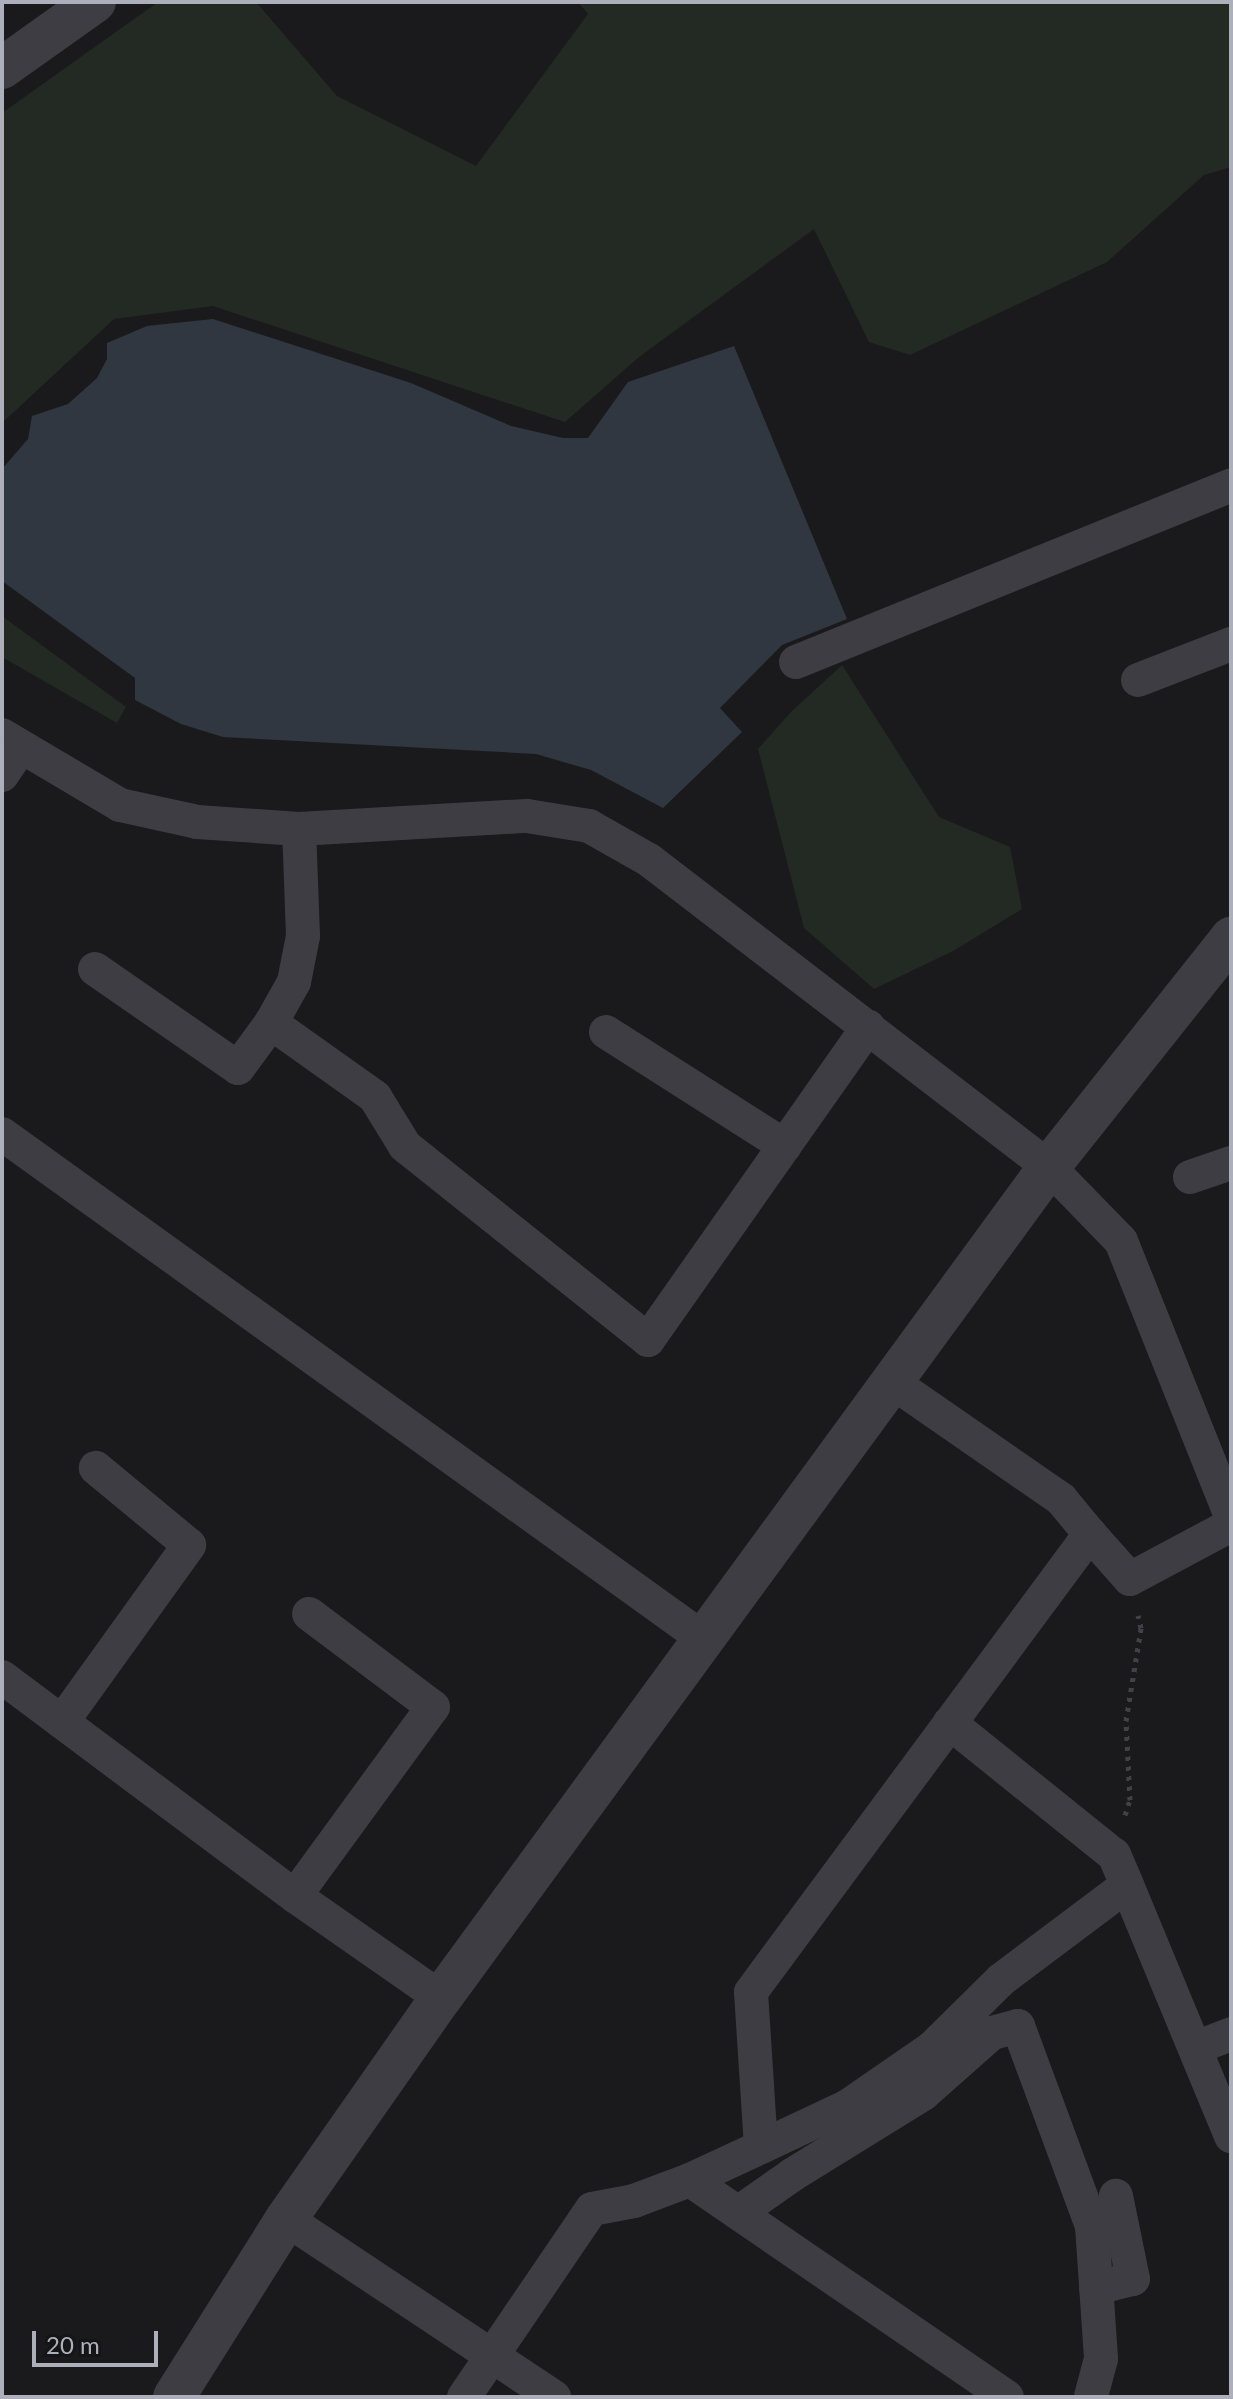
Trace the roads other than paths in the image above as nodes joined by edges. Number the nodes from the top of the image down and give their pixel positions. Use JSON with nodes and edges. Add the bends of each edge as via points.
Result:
{"nodes":[{"id":1,"x":95,"y":2,"type":"edge"},
{"id":2,"x":2,"y":68,"type":"edge"},
{"id":3,"x":1231,"y":485,"type":"edge"},
{"id":4,"x":1231,"y":644,"type":"edge"},
{"id":5,"x":796,"y":662,"type":"dead end"},
{"id":6,"x":1138,"y":680,"type":"dead end"},
{"id":7,"x":12,"y":741,"type":"edge"},
{"id":8,"x":2,"y":775,"type":"edge"},
{"id":9,"x":299,"y":829,"type":"junction"},
{"id":10,"x":1231,"y":938,"type":"edge"},
{"id":11,"x":95,"y":969,"type":"dead end"},
{"id":12,"x":271,"y":1023,"type":"junction"},
{"id":13,"x":868,"y":1027,"type":"junction"},
{"id":14,"x":606,"y":1032,"type":"dead end"},
{"id":15,"x":2,"y":1134,"type":"edge"},
{"id":16,"x":785,"y":1146,"type":"junction"},
{"id":17,"x":1231,"y":1163,"type":"edge"},
{"id":18,"x":1049,"y":1167,"type":"junction"},
{"id":19,"x":1190,"y":1177,"type":"dead end"},
{"id":20,"x":892,"y":1382,"type":"junction"},
{"id":21,"x":96,"y":1468,"type":"dead end"},
{"id":22,"x":1231,"y":1516,"type":"edge"},
{"id":23,"x":1231,"y":1525,"type":"edge"},
{"id":24,"x":1090,"y":1534,"type":"junction"},
{"id":25,"x":309,"y":1614,"type":"dead end"},
{"id":26,"x":704,"y":1639,"type":"junction"},
{"id":27,"x":2,"y":1677,"type":"edge"},
{"id":28,"x":62,"y":1722,"type":"junction"},
{"id":29,"x":950,"y":1723,"type":"junction"},
{"id":30,"x":1120,"y":1870,"type":"junction"},
{"id":31,"x":295,"y":1896,"type":"junction"},
{"id":32,"x":441,"y":1998,"type":"junction"},
{"id":33,"x":1231,"y":2034,"type":"edge"},
{"id":34,"x":1195,"y":2048,"type":"junction"},
{"id":35,"x":1231,"y":2136,"type":"edge"},
{"id":36,"x":761,"y":2147,"type":"junction"},
{"id":37,"x":690,"y":2180,"type":"junction"},
{"id":38,"x":1116,"y":2196,"type":"dead end"},
{"id":39,"x":738,"y":2213,"type":"junction"},
{"id":40,"x":286,"y":2219,"type":"junction"},
{"id":41,"x":1096,"y":2288,"type":"junction"},
{"id":42,"x":491,"y":2356,"type":"junction"},
{"id":43,"x":174,"y":2397,"type":"edge"},
{"id":44,"x":464,"y":2397,"type":"edge"},
{"id":45,"x":554,"y":2397,"type":"edge"},
{"id":46,"x":1007,"y":2397,"type":"edge"},
{"id":47,"x":1091,"y":2397,"type":"edge"}],
"edges":[{"from":1,"to":2,"type":"street"},
{"from":3,"to":5,"type":"street"},
{"from":4,"to":6,"type":"street"},
{"from":7,"to":8,"type":"street"},
{"from":7,"to":9,"type":"street","via":[[120,805],[197,822]]},
{"from":9,"to":12,"type":"street","via":[[303,936],[294,982]]},
{"from":9,"to":13,"type":"street","via":[[527,816],[589,826],[649,860]]},
{"from":10,"to":18,"type":"street"},
{"from":11,"to":12,"type":"street","via":[[238,1068]]},
{"from":12,"to":16,"type":"street","via":[[375,1097],[405,1146],[648,1340]]},
{"from":13,"to":16,"type":"street"},
{"from":13,"to":18,"type":"street"},
{"from":14,"to":16,"type":"street"},
{"from":15,"to":26,"type":"street"},
{"from":17,"to":19,"type":"street"},
{"from":18,"to":20,"type":"street"},
{"from":18,"to":22,"type":"street","via":[[1121,1241]]},
{"from":20,"to":24,"type":"street","via":[[1061,1499]]},
{"from":20,"to":26,"type":"street"},
{"from":21,"to":28,"type":"street","via":[[189,1545]]},
{"from":23,"to":24,"type":"street","via":[[1130,1579]]},
{"from":24,"to":29,"type":"street"},
{"from":25,"to":31,"type":"street","via":[[433,1707]]},
{"from":26,"to":32,"type":"street"},
{"from":27,"to":28,"type":"street"},
{"from":28,"to":31,"type":"street"},
{"from":29,"to":30,"type":"street"},
{"from":29,"to":36,"type":"street","via":[[751,1992]]},
{"from":30,"to":34,"type":"street"},
{"from":30,"to":36,"type":"street","via":[[932,2048],[848,2106]]},
{"from":31,"to":32,"type":"street"},
{"from":32,"to":40,"type":"street"},
{"from":33,"to":34,"type":"street"},
{"from":34,"to":35,"type":"street"},
{"from":36,"to":37,"type":"street"},
{"from":37,"to":39,"type":"street"},
{"from":37,"to":42,"type":"street","via":[[634,2201],[592,2209]]},
{"from":38,"to":41,"type":"street","via":[[1133,2279]]},
{"from":39,"to":41,"type":"street","via":[[923,2094],[992,2033],[1018,2026],[1092,2226]]},
{"from":39,"to":46,"type":"street"},
{"from":40,"to":42,"type":"street"},
{"from":40,"to":43,"type":"street"},
{"from":41,"to":47,"type":"street","via":[[1101,2359]]},
{"from":42,"to":44,"type":"street"},
{"from":42,"to":45,"type":"street"}]}
